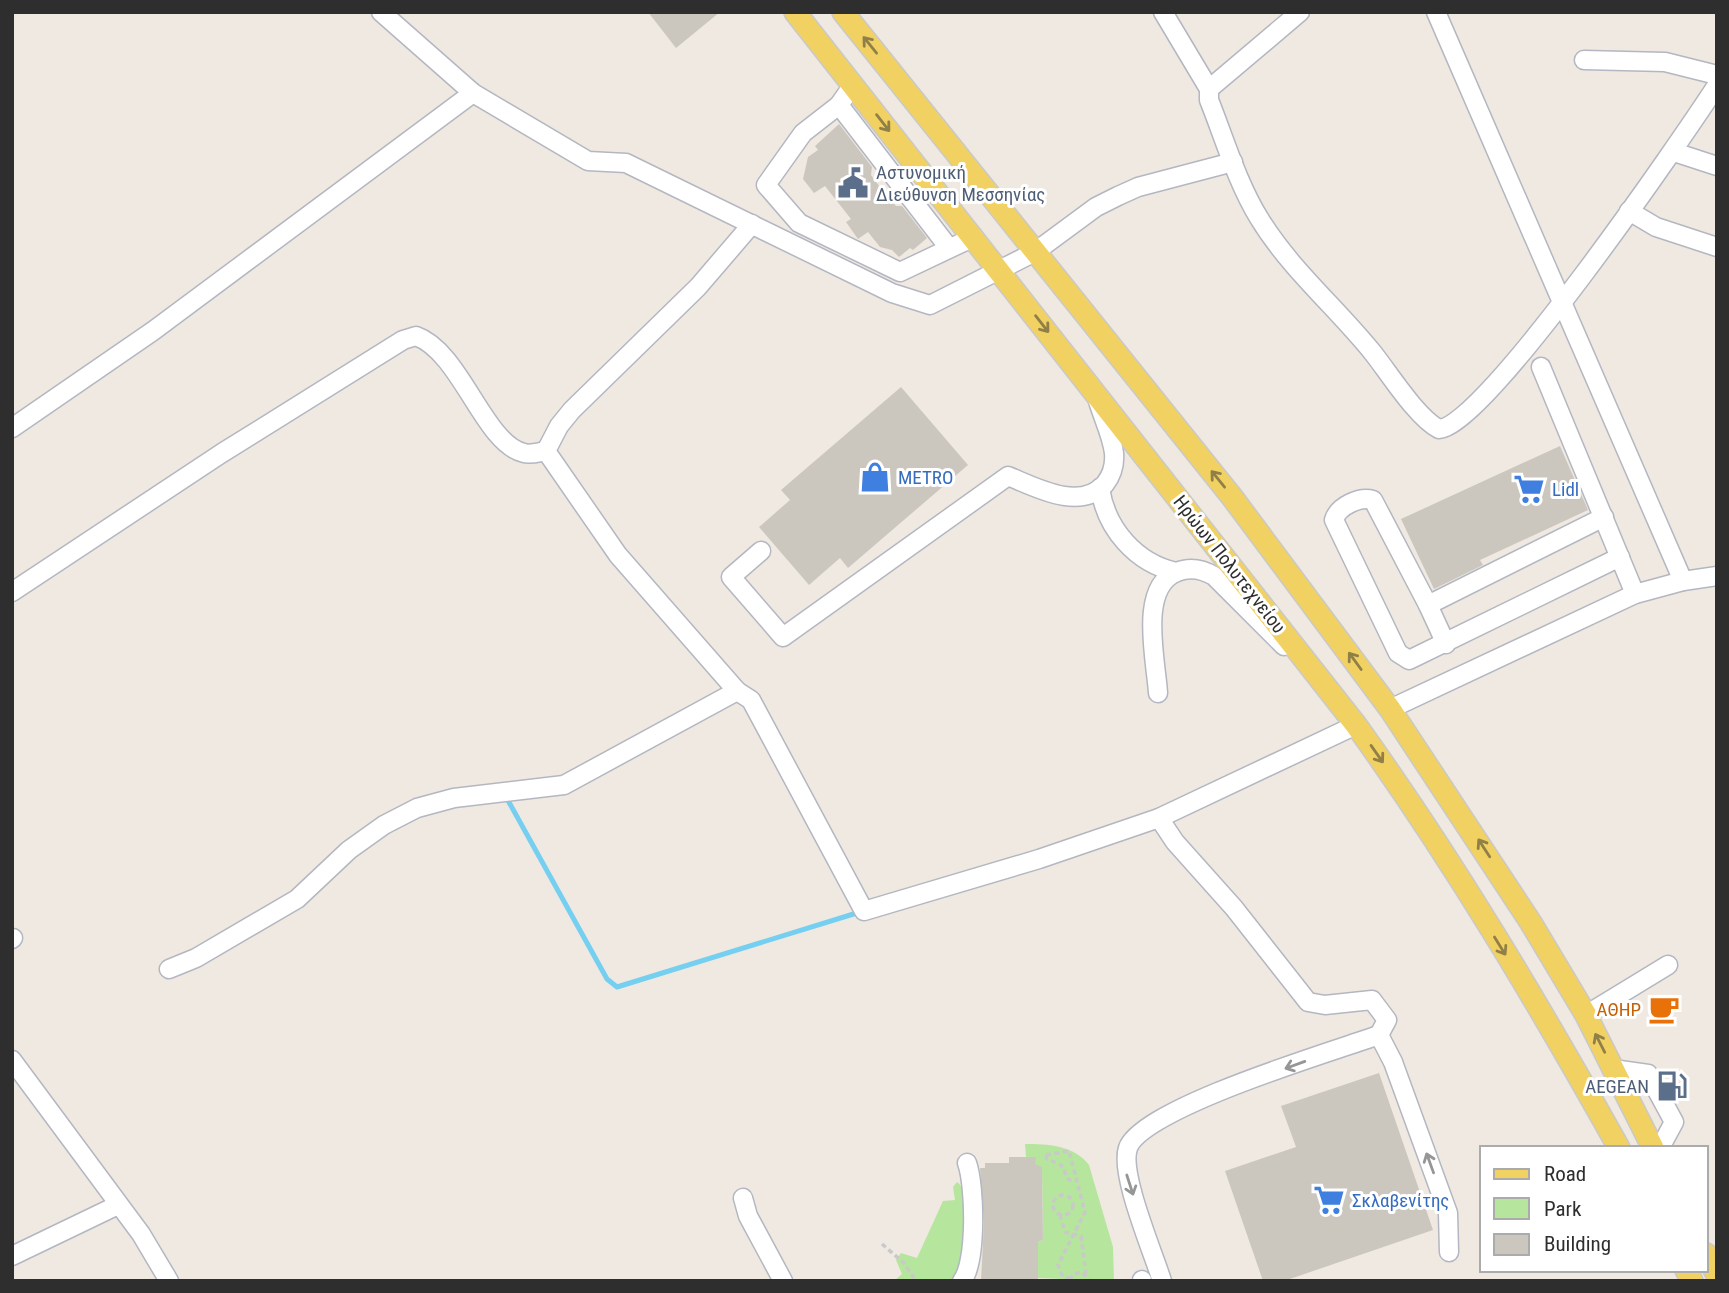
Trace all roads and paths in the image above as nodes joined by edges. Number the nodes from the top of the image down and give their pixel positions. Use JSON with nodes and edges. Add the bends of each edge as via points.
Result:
{"nodes":[{"id":1,"x":381,"y":12,"type":"edge"},
{"id":2,"x":796,"y":12,"type":"edge"},
{"id":3,"x":843,"y":12,"type":"edge"},
{"id":4,"x":1163,"y":12,"type":"edge"},
{"id":5,"x":1300,"y":12,"type":"edge"},
{"id":6,"x":1436,"y":12,"type":"edge"},
{"id":7,"x":1584,"y":61,"type":"dead end"},
{"id":8,"x":1717,"y":75,"type":"edge"},
{"id":9,"x":853,"y":85,"type":"junction"},
{"id":10,"x":1717,"y":85,"type":"edge"},
{"id":11,"x":1209,"y":89,"type":"junction"},
{"id":12,"x":473,"y":93,"type":"junction"},
{"id":13,"x":839,"y":105,"type":"junction"},
{"id":14,"x":1674,"y":152,"type":"junction"},
{"id":15,"x":1233,"y":162,"type":"junction"},
{"id":16,"x":1717,"y":166,"type":"edge"},
{"id":17,"x":1629,"y":211,"type":"junction"},
{"id":18,"x":752,"y":225,"type":"junction"},
{"id":19,"x":974,"y":237,"type":"junction"},
{"id":20,"x":1717,"y":247,"type":"edge"},
{"id":21,"x":950,"y":248,"type":"junction"},
{"id":22,"x":1035,"y":252,"type":"junction"},
{"id":23,"x":1000,"y":270,"type":"junction"},
{"id":24,"x":1562,"y":300,"type":"junction"},
{"id":25,"x":1541,"y":366,"type":"dead end"},
{"id":26,"x":1094,"y":391,"type":"junction"},
{"id":27,"x":12,"y":428,"type":"edge"},
{"id":28,"x":546,"y":452,"type":"junction"},
{"id":29,"x":1100,"y":488,"type":"junction"},
{"id":30,"x":1604,"y":517,"type":"junction"},
{"id":31,"x":761,"y":551,"type":"dead end"},
{"id":32,"x":1620,"y":557,"type":"junction"},
{"id":33,"x":1176,"y":572,"type":"junction"},
{"id":34,"x":1717,"y":576,"type":"edge"},
{"id":35,"x":1683,"y":581,"type":"junction"},
{"id":36,"x":12,"y":592,"type":"edge"},
{"id":37,"x":1635,"y":594,"type":"junction"},
{"id":38,"x":1428,"y":605,"type":"junction"},
{"id":39,"x":1446,"y":644,"type":"junction"},
{"id":40,"x":737,"y":691,"type":"junction"},
{"id":41,"x":1158,"y":693,"type":"dead end"},
{"id":42,"x":1333,"y":695,"type":"junction"},
{"id":43,"x":1390,"y":709,"type":"junction"},
{"id":44,"x":1356,"y":725,"type":"junction"},
{"id":45,"x":1159,"y":818,"type":"junction"},
{"id":46,"x":1668,"y":965,"type":"dead end"},
{"id":47,"x":169,"y":969,"type":"dead end"},
{"id":48,"x":1586,"y":1015,"type":"junction"},
{"id":49,"x":1379,"y":1035,"type":"junction"},
{"id":50,"x":12,"y":1060,"type":"edge"},
{"id":51,"x":1613,"y":1069,"type":"junction"},
{"id":52,"x":1618,"y":1146,"type":"edge"},
{"id":53,"x":1652,"y":1146,"type":"edge"},
{"id":54,"x":1661,"y":1146,"type":"edge"},
{"id":55,"x":967,"y":1163,"type":"dead end"},
{"id":56,"x":1077,"y":1180,"type":"junction"},
{"id":57,"x":743,"y":1198,"type":"dead end"},
{"id":58,"x":118,"y":1205,"type":"junction"},
{"id":59,"x":1060,"y":1215,"type":"junction"},
{"id":60,"x":1074,"y":1233,"type":"junction"},
{"id":61,"x":882,"y":1244,"type":"dead end"},
{"id":62,"x":1450,"y":1252,"type":"dead end"},
{"id":63,"x":12,"y":1256,"type":"edge"},
{"id":64,"x":1708,"y":1258,"type":"edge"},
{"id":65,"x":1086,"y":1274,"type":"junction"},
{"id":66,"x":1717,"y":1275,"type":"edge"},
{"id":67,"x":1070,"y":1280,"type":"edge"},
{"id":68,"x":169,"y":1281,"type":"edge"},
{"id":69,"x":783,"y":1281,"type":"edge"},
{"id":70,"x":916,"y":1281,"type":"edge"},
{"id":71,"x":962,"y":1281,"type":"edge"},
{"id":72,"x":1090,"y":1281,"type":"edge"},
{"id":73,"x":1163,"y":1281,"type":"edge"}],
"edges":[{"from":1,"to":12,"type":"street"},
{"from":2,"to":9,"type":"main road","name":"Ηρώων Πολυτεχνείου"},
{"from":22,"to":3,"type":"main road","one_way":true},
{"from":4,"to":11,"type":"street"},
{"from":5,"to":11,"type":"street"},
{"from":6,"to":24,"type":"street"},
{"from":7,"to":8,"type":"street","via":[[1665,62]]},
{"from":9,"to":13,"type":"street"},
{"from":9,"to":19,"type":"main road","name":"Ηρώων Πολυτεχνείου","one_way":true},
{"from":10,"to":14,"type":"street"},
{"from":11,"to":15,"type":"street"},
{"from":12,"to":18,"type":"street","via":[[588,161],[626,163]]},
{"from":12,"to":27,"type":"street","via":[[153,331]]},
{"from":13,"to":21,"type":"street"},
{"from":13,"to":21,"type":"street","via":[[803,133],[766,185],[799,223],[900,272]]},
{"from":14,"to":16,"type":"street"},
{"from":14,"to":17,"type":"street"},
{"from":15,"to":22,"type":"street","via":[[1138,187],[1096,207]]},
{"from":15,"to":24,"type":"street","via":[[1259,218],[1283,252],[1436,428],[1453,426],[1478,404]]},
{"from":17,"to":20,"type":"street","via":[[1656,227]]},
{"from":17,"to":24,"type":"street"},
{"from":18,"to":23,"type":"street","via":[[892,293],[930,305]]},
{"from":18,"to":28,"type":"street","via":[[698,286],[572,410]]},
{"from":19,"to":21,"type":"street"},
{"from":19,"to":23,"type":"main road","name":"Ηρώων Πολυτεχνείου"},
{"from":22,"to":23,"type":"street"},
{"from":43,"to":22,"type":"main road","one_way":true,"via":[[1232,497]]},
{"from":23,"to":26,"type":"main road","name":"Ηρώων Πολυτεχνείου","one_way":true},
{"from":24,"to":35,"type":"street"},
{"from":25,"to":30,"type":"street"},
{"from":26,"to":29,"type":"street","via":[[1114,458],[1110,475]]},
{"from":26,"to":42,"type":"main road","name":"Ηρώων Πολυτεχνείου"},
{"from":28,"to":36,"type":"street","via":[[524,453],[510,444],[438,348],[416,336],[222,453]]},
{"from":28,"to":40,"type":"street","via":[[618,555]]},
{"from":29,"to":31,"type":"street","via":[[1086,496],[1068,496],[1007,476],[783,637],[731,577]]},
{"from":29,"to":33,"type":"street","via":[[1110,520],[1123,540],[1145,559]]},
{"from":30,"to":32,"type":"street"},
{"from":30,"to":38,"type":"street"},
{"from":32,"to":37,"type":"street"},
{"from":32,"to":39,"type":"street"},
{"from":33,"to":41,"type":"street","via":[[1159,586],[1153,601]]},
{"from":33,"to":42,"type":"street","via":[[1198,570],[1216,578]]},
{"from":34,"to":35,"type":"street"},
{"from":35,"to":37,"type":"street"},
{"from":37,"to":43,"type":"street"},
{"from":38,"to":39,"type":"street"},
{"from":38,"to":39,"type":"street","via":[[1373,500],[1360,499],[1336,513],[1335,526],[1402,658],[1416,659]]},
{"from":40,"to":45,"type":"street","via":[[751,700],[864,911]]},
{"from":40,"to":47,"type":"street","via":[[564,785],[417,807],[349,850],[297,899]]},
{"from":42,"to":44,"type":"main road","name":"Ηρώων Πολυτεχνείου"},
{"from":48,"to":43,"type":"main road","one_way":true,"via":[[1505,881]]},
{"from":44,"to":45,"type":"street"},
{"from":44,"to":52,"type":"main road","name":"Ηρώων Πολυτεχνείου","one_way":true,"via":[[1424,822]]},
{"from":45,"to":49,"type":"street","via":[[1308,1002],[1325,1005],[1372,1000],[1387,1020]]},
{"from":46,"to":48,"type":"street"},
{"from":51,"to":48,"type":"main road","one_way":true},
{"from":62,"to":49,"type":"street","one_way":true,"via":[[1448,1213]]},
{"from":49,"to":73,"type":"street","one_way":true,"via":[[1192,1101],[1140,1132],[1128,1146],[1125,1168]]},
{"from":50,"to":58,"type":"street"},
{"from":51,"to":53,"type":"main road"},
{"from":51,"to":54,"type":"street","via":[[1648,1074],[1674,1122]]},
{"from":55,"to":71,"type":"street","via":[[972,1253]]},
{"from":56,"to":56,"type":"path","via":[[1069,1181],[1063,1167],[1046,1155],[1069,1151]]},
{"from":56,"to":60,"type":"path","via":[[1085,1212]]},
{"from":57,"to":69,"type":"street"},
{"from":58,"to":63,"type":"street"},
{"from":58,"to":68,"type":"street"},
{"from":59,"to":59,"type":"path","via":[[1072,1209],[1072,1200],[1065,1194],[1053,1201],[1054,1211]]},
{"from":59,"to":60,"type":"path","via":[[1064,1230]]},
{"from":60,"to":65,"type":"path","via":[[1081,1236]]},
{"from":60,"to":67,"type":"path","via":[[1058,1265]]},
{"from":61,"to":70,"type":"path"},
{"from":64,"to":66,"type":"main road"},
{"from":65,"to":67,"type":"path","via":[[1077,1272]]},
{"from":65,"to":72,"type":"path"}]}
